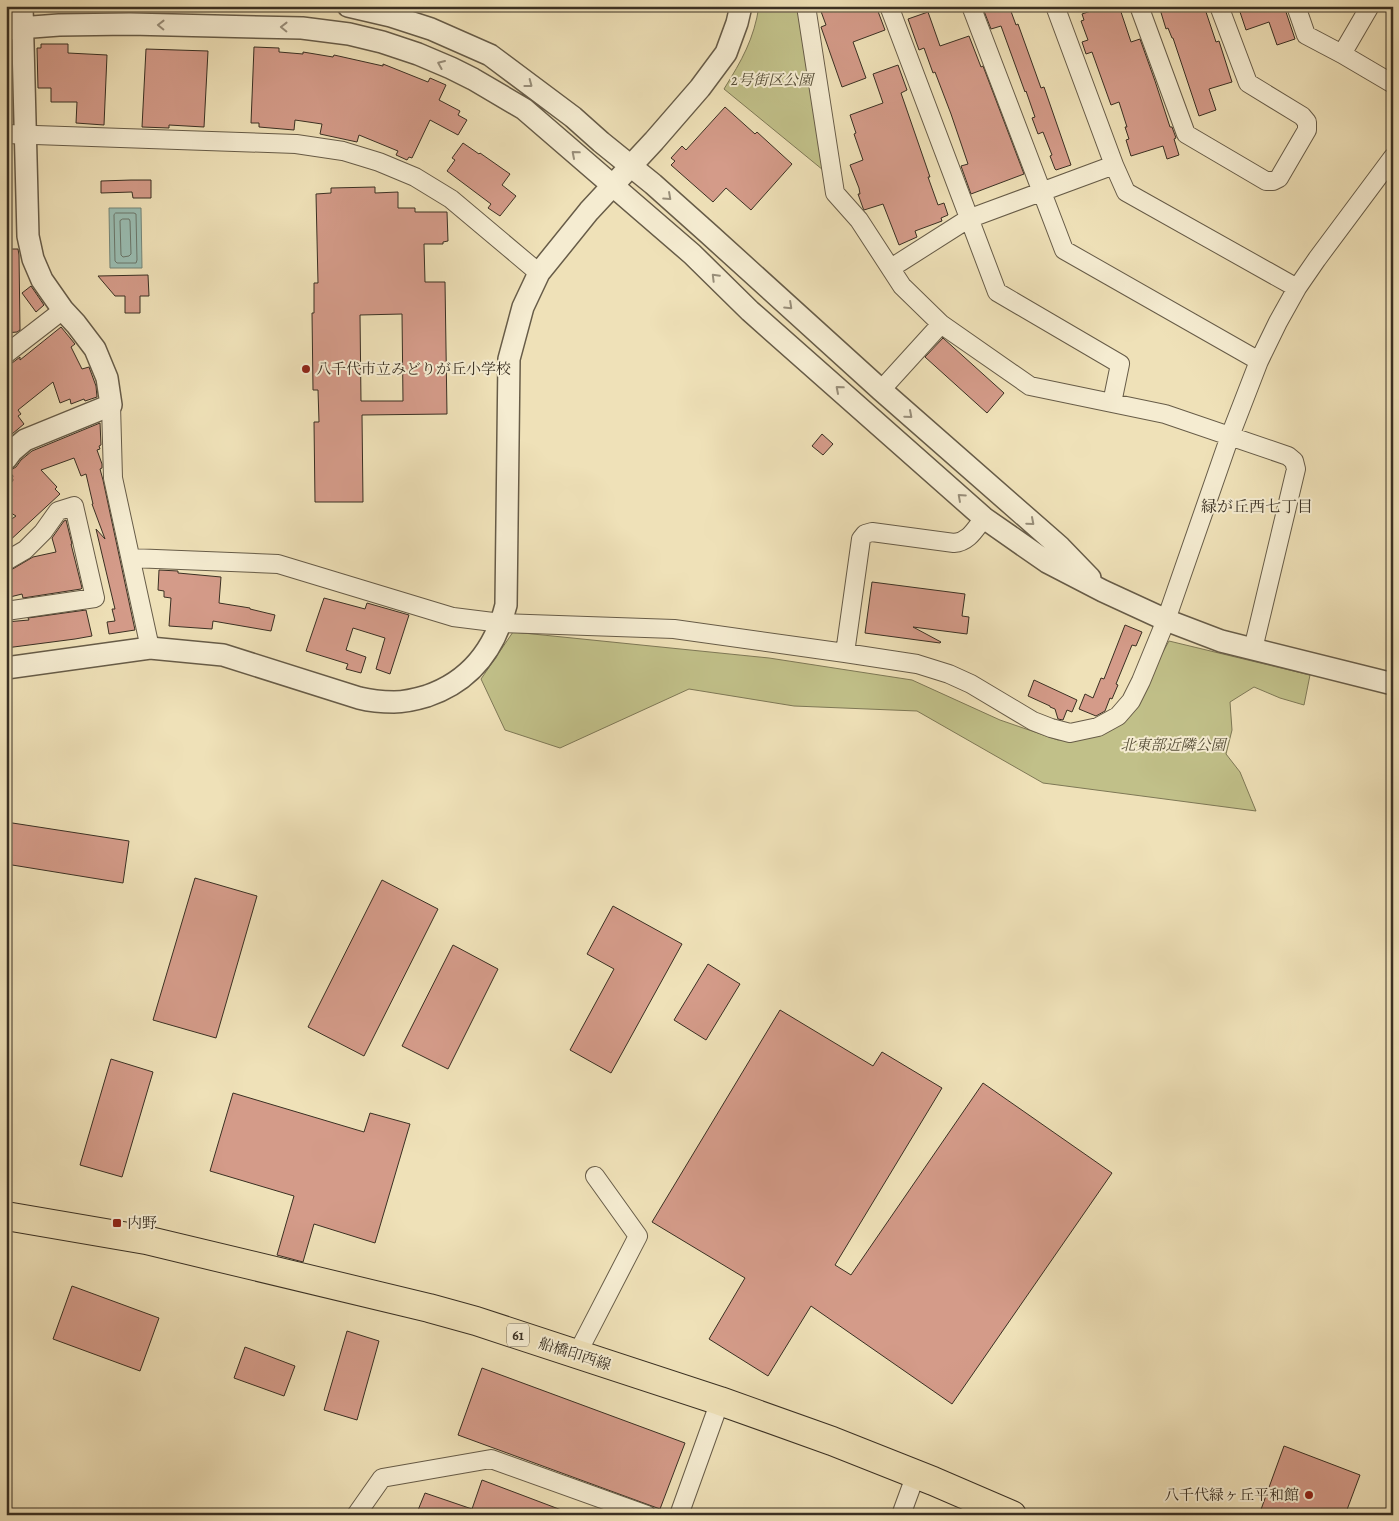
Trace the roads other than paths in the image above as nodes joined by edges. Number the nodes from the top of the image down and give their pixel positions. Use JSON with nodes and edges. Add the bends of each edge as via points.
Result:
{"nodes":[{"id":1,"x":22,"y":6,"type":"edge"},
{"id":2,"x":351,"y":6,"type":"edge"},
{"id":3,"x":741,"y":6,"type":"edge"},
{"id":4,"x":806,"y":6,"type":"edge"},
{"id":5,"x":889,"y":6,"type":"edge"},
{"id":6,"x":971,"y":6,"type":"edge"},
{"id":7,"x":1055,"y":6,"type":"edge"},
{"id":8,"x":1138,"y":6,"type":"edge"},
{"id":9,"x":1219,"y":6,"type":"edge"},
{"id":10,"x":1296,"y":6,"type":"edge"},
{"id":11,"x":1370,"y":6,"type":"edge"},
{"id":12,"x":15,"y":29,"type":"edge"},
{"id":13,"x":1342,"y":54,"type":"junction"},
{"id":14,"x":1393,"y":84,"type":"edge"},
{"id":15,"x":16,"y":134,"type":"edge"},
{"id":16,"x":1393,"y":157,"type":"edge"},
{"id":17,"x":1114,"y":165,"type":"junction"},
{"id":18,"x":631,"y":166,"type":"junction"},
{"id":19,"x":612,"y":186,"type":"junction"},
{"id":20,"x":1041,"y":192,"type":"junction"},
{"id":21,"x":968,"y":219,"type":"junction"},
{"id":22,"x":891,"y":268,"type":"junction"},
{"id":23,"x":539,"y":274,"type":"junction"},
{"id":24,"x":1297,"y":288,"type":"junction"},
{"id":25,"x":63,"y":310,"type":"junction"},
{"id":26,"x":941,"y":324,"type":"junction"},
{"id":27,"x":6,"y":354,"type":"edge"},
{"id":28,"x":1259,"y":361,"type":"junction"},
{"id":29,"x":881,"y":390,"type":"junction"},
{"id":30,"x":1112,"y":403,"type":"junction"},
{"id":31,"x":111,"y":404,"type":"junction"},
{"id":32,"x":1230,"y":436,"type":"junction"},
{"id":33,"x":6,"y":459,"type":"edge"},
{"id":34,"x":984,"y":518,"type":"junction"},
{"id":35,"x":131,"y":558,"type":"junction"},
{"id":36,"x":6,"y":561,"type":"edge"},
{"id":37,"x":1103,"y":591,"type":"junction"},
{"id":38,"x":6,"y":610,"type":"edge"},
{"id":39,"x":1166,"y":620,"type":"junction"},
{"id":40,"x":501,"y":623,"type":"junction"},
{"id":41,"x":150,"y":648,"type":"junction"},
{"id":42,"x":1253,"y":649,"type":"junction"},
{"id":43,"x":845,"y":653,"type":"junction"},
{"id":44,"x":6,"y":668,"type":"edge"},
{"id":45,"x":1393,"y":684,"type":"edge"},
{"id":46,"x":595,"y":1176,"type":"dead end"},
{"id":47,"x":6,"y":1216,"type":"edge"},
{"id":48,"x":576,"y":1354,"type":"junction"},
{"id":49,"x":720,"y":1401,"type":"junction"},
{"id":50,"x":916,"y":1474,"type":"junction"},
{"id":51,"x":356,"y":1515,"type":"edge"},
{"id":52,"x":647,"y":1515,"type":"edge"},
{"id":53,"x":679,"y":1515,"type":"edge"},
{"id":54,"x":901,"y":1515,"type":"edge"},
{"id":55,"x":1012,"y":1515,"type":"edge"}],
"edges":[{"from":1,"to":12,"type":"street"},
{"from":2,"to":18,"type":"street","one_way":true,"via":[[431,29],[490,55],[573,117]]},
{"from":3,"to":18,"type":"street","via":[[726,53],[700,88]]},
{"from":4,"to":22,"type":"street","via":[[835,193],[860,220]]},
{"from":5,"to":21,"type":"street"},
{"from":6,"to":20,"type":"street"},
{"from":7,"to":17,"type":"street"},
{"from":8,"to":9,"type":"street","via":[[1186,134],[1266,181],[1273,181],[1279,178],[1307,130],[1307,122],[1248,82]]},
{"from":10,"to":13,"type":"street","via":[[1306,35]]},
{"from":11,"to":13,"type":"street"},
{"from":12,"to":15,"type":"street"},
{"from":19,"to":12,"type":"street","one_way":true,"via":[[524,109],[451,68],[382,42],[302,28],[130,24]]},
{"from":13,"to":14,"type":"street"},
{"from":15,"to":23,"type":"street","via":[[296,144],[342,151],[415,177],[451,199]]},
{"from":15,"to":25,"type":"street","via":[[32,259]]},
{"from":16,"to":24,"type":"street"},
{"from":17,"to":20,"type":"street"},
{"from":17,"to":24,"type":"street","via":[[1126,192]]},
{"from":18,"to":19,"type":"street"},
{"from":18,"to":29,"type":"street","one_way":true},
{"from":19,"to":23,"type":"street","via":[[588,211]]},
{"from":34,"to":19,"type":"street","one_way":true,"via":[[750,311],[692,254]]},
{"from":20,"to":21,"type":"street"},
{"from":20,"to":28,"type":"street","via":[[1064,250]]},
{"from":21,"to":22,"type":"street"},
{"from":21,"to":30,"type":"street","via":[[997,292],[1120,364]]},
{"from":22,"to":26,"type":"street","via":[[902,286]]},
{"from":23,"to":40,"type":"street","via":[[523,307],[509,359],[506,605]]},
{"from":24,"to":28,"type":"street"},
{"from":25,"to":27,"type":"street"},
{"from":25,"to":31,"type":"street","via":[[95,349],[107,378]]},
{"from":26,"to":29,"type":"street"},
{"from":26,"to":30,"type":"street","via":[[1030,386]]},
{"from":28,"to":32,"type":"street"},
{"from":29,"to":37,"type":"street","one_way":true,"via":[[1060,547]]},
{"from":30,"to":32,"type":"street","via":[[1166,414]]},
{"from":31,"to":33,"type":"street","via":[[25,440]]},
{"from":31,"to":35,"type":"street","via":[[113,478]]},
{"from":32,"to":39,"type":"street"},
{"from":32,"to":42,"type":"street","via":[[1288,456],[1296,469]]},
{"from":34,"to":37,"type":"street","via":[[1047,562]]},
{"from":34,"to":43,"type":"street","via":[[961,543],[872,532],[865,534],[861,539]]},
{"from":35,"to":40,"type":"street","via":[[278,564],[453,617]]},
{"from":35,"to":41,"type":"street"},
{"from":36,"to":38,"type":"street","via":[[25,550],[58,511],[74,506],[95,598]]},
{"from":37,"to":39,"type":"street"},
{"from":39,"to":42,"type":"street","via":[[1221,641]]},
{"from":39,"to":43,"type":"street","via":[[1131,701],[1118,716],[1098,728],[1070,733],[1033,721],[949,674],[917,664]]},
{"from":40,"to":41,"type":"street","via":[[490,647],[457,682],[439,692],[395,703],[360,698],[223,656]]},
{"from":40,"to":43,"type":"street","via":[[674,629]]},
{"from":41,"to":44,"type":"street"},
{"from":42,"to":45,"type":"street"},
{"from":46,"to":48,"type":"street","via":[[638,1236]]},
{"from":47,"to":48,"type":"main road","name":"船橋印西線","number":"61","via":[[146,1240],[420,1306]]},
{"from":48,"to":49,"type":"main road","name":"船橋印西線","number":"61"},
{"from":49,"to":50,"type":"main road","name":"船橋印西線","number":"61"},
{"from":49,"to":53,"type":"street"},
{"from":50,"to":54,"type":"street"},
{"from":50,"to":55,"type":"main road","name":"船橋印西線","number":"61"},
{"from":51,"to":52,"type":"street","via":[[382,1478],[491,1459]]}]}
